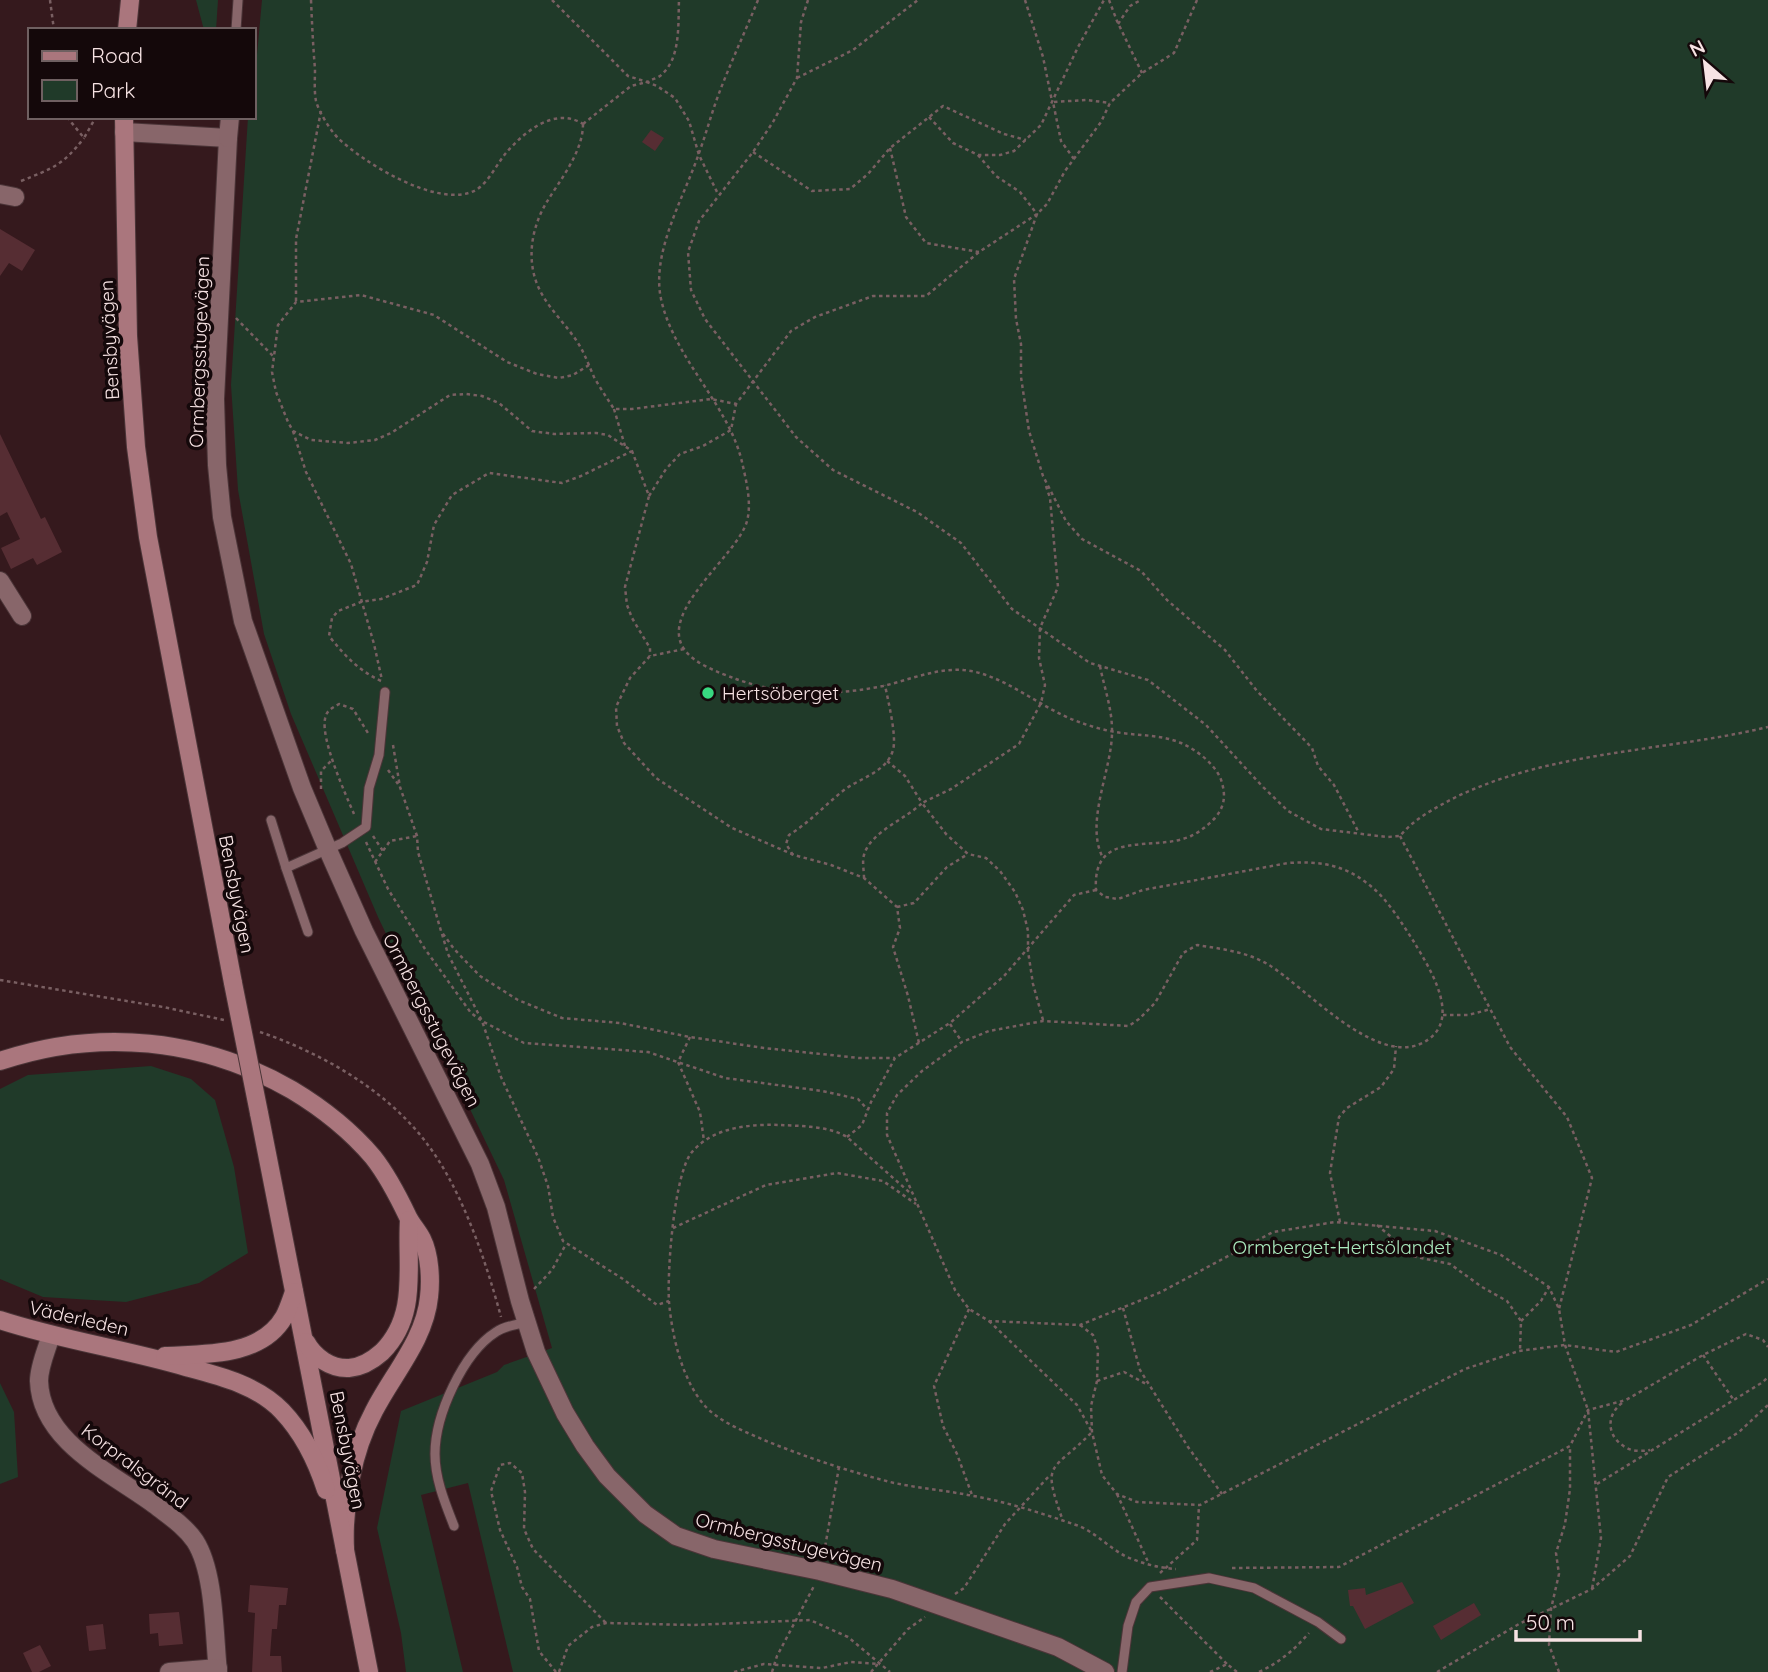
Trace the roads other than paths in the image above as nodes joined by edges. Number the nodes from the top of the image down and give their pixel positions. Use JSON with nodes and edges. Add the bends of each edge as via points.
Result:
{"nodes":[{"id":1,"x":130,"y":0,"type":"edge"},
{"id":2,"x":237,"y":0,"type":"edge"},
{"id":3,"x":127,"y":28,"type":"edge"},
{"id":4,"x":236,"y":28,"type":"edge"},
{"id":5,"x":230,"y":119,"type":"edge"},
{"id":6,"x":124,"y":125,"type":"edge"},
{"id":7,"x":228,"y":138,"type":"junction"},
{"id":8,"x":0,"y":581,"type":"edge"},
{"id":9,"x":22,"y":616,"type":"dead end"},
{"id":10,"x":384,"y":692,"type":"dead end"},
{"id":11,"x":271,"y":820,"type":"dead end"},
{"id":12,"x":328,"y":850,"type":"junction"},
{"id":13,"x":286,"y":869,"type":"junction"},
{"id":14,"x":308,"y":932,"type":"dead end"},
{"id":15,"x":0,"y":1061,"type":"edge"},
{"id":16,"x":409,"y":1220,"type":"junction"},
{"id":17,"x":294,"y":1292,"type":"junction"},
{"id":18,"x":0,"y":1320,"type":"edge"},
{"id":19,"x":526,"y":1322,"type":"junction"},
{"id":20,"x":51,"y":1335,"type":"junction"},
{"id":21,"x":304,"y":1338,"type":"junction"},
{"id":22,"x":149,"y":1356,"type":"junction"},
{"id":23,"x":454,"y":1527,"type":"dead end"},
{"id":24,"x":345,"y":1550,"type":"junction"},
{"id":25,"x":1341,"y":1639,"type":"dead end"},
{"id":26,"x":218,"y":1670,"type":"edge"},
{"id":27,"x":169,"y":1672,"type":"edge"},
{"id":28,"x":369,"y":1672,"type":"edge"},
{"id":29,"x":1105,"y":1672,"type":"edge"},
{"id":30,"x":1122,"y":1672,"type":"edge"}],
"edges":[{"from":1,"to":3,"type":"main road"},
{"from":2,"to":4,"type":"lane"},
{"from":5,"to":7,"type":"street","name":"Ormbergsstugevägen"},
{"from":6,"to":7,"type":"street"},
{"from":6,"to":17,"type":"main road","name":"Bensbyvägen","bridge":true,"via":[[128,336],[138,460],[153,564]]},
{"from":7,"to":12,"type":"street","name":"Ormbergsstugevägen","via":[[215,399],[222,517],[243,621],[261,678]]},
{"from":8,"to":9,"type":"street"},
{"from":10,"to":12,"type":"lane","via":[[379,755],[364,829]]},
{"from":11,"to":13,"type":"lane"},
{"from":12,"to":13,"type":"lane"},
{"from":12,"to":19,"type":"street","name":"Ormbergsstugevägen","via":[[480,1164]]},
{"from":13,"to":14,"type":"lane"},
{"from":15,"to":16,"type":"main road","via":[[60,1046],[114,1041],[167,1045],[224,1059],[272,1079],[341,1124],[384,1172]]},
{"from":16,"to":21,"type":"main road","via":[[409,1298],[389,1344],[369,1362],[344,1368],[323,1361]]},
{"from":16,"to":24,"type":"main road","via":[[426,1250],[427,1311],[361,1443],[345,1510]]},
{"from":17,"to":21,"type":"main road","name":"Bensbyvägen"},
{"from":17,"to":22,"type":"main road","name":"Väderleden","via":[[274,1330],[243,1348]]},
{"from":18,"to":20,"type":"main road","name":"Väderleden"},
{"from":19,"to":23,"type":"lane","via":[[498,1330],[482,1343],[463,1368],[445,1407],[435,1455]]},
{"from":19,"to":29,"type":"street","name":"Ormbergsstugevägen","via":[[541,1364],[584,1446],[625,1495],[666,1530],[714,1549],[859,1580],[940,1606],[1058,1647]]},
{"from":20,"to":22,"type":"main road","name":"Väderleden"},
{"from":20,"to":26,"type":"street","name":"Korpralsgränd","via":[[39,1380],[48,1417],[75,1448],[193,1538],[208,1572]]},
{"from":21,"to":24,"type":"main road","name":"Bensbyvägen"},
{"from":22,"to":24,"type":"main road","name":"Väderleden","via":[[247,1387],[282,1411],[310,1451]]},
{"from":24,"to":28,"type":"main road","name":"Bensbyvägen"},
{"from":25,"to":30,"type":"lane","via":[[1254,1588],[1209,1577],[1150,1587],[1136,1602]]},
{"from":26,"to":27,"type":"street"}]}
